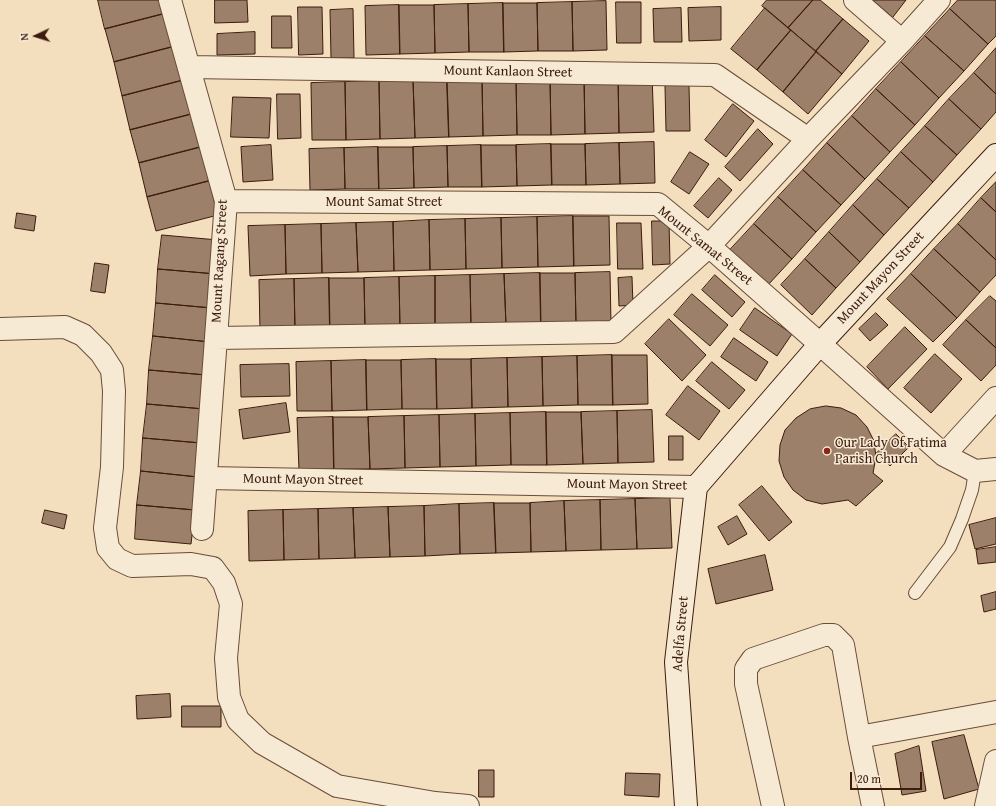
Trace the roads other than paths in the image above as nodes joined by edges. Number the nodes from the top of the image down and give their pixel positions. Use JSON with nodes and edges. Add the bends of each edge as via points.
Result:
{"nodes":[{"id":1,"x":170,"y":0,"type":"edge"},
{"id":2,"x":855,"y":0,"type":"edge"},
{"id":3,"x":939,"y":0,"type":"edge"},
{"id":4,"x":902,"y":41,"type":"junction"},
{"id":5,"x":189,"y":67,"type":"junction"},
{"id":6,"x":808,"y":139,"type":"junction"},
{"id":7,"x":996,"y":155,"type":"edge"},
{"id":8,"x":226,"y":201,"type":"junction"},
{"id":9,"x":709,"y":246,"type":"junction"},
{"id":10,"x":0,"y":328,"type":"edge"},
{"id":11,"x":216,"y":338,"type":"junction"},
{"id":12,"x":820,"y":344,"type":"junction"},
{"id":13,"x":996,"y":398,"type":"edge"},
{"id":14,"x":944,"y":455,"type":"junction"},
{"id":15,"x":996,"y":469,"type":"edge"},
{"id":16,"x":975,"y":472,"type":"junction"},
{"id":17,"x":206,"y":478,"type":"junction"},
{"id":18,"x":696,"y":487,"type":"junction"},
{"id":19,"x":202,"y":529,"type":"dead end"},
{"id":20,"x":915,"y":593,"type":"dead end"},
{"id":21,"x":996,"y":712,"type":"edge"},
{"id":22,"x":860,"y":737,"type":"junction"},
{"id":23,"x":996,"y":761,"type":"edge"},
{"id":24,"x":468,"y":806,"type":"edge"},
{"id":25,"x":686,"y":806,"type":"edge"},
{"id":26,"x":773,"y":806,"type":"edge"},
{"id":27,"x":873,"y":806,"type":"edge"},
{"id":28,"x":986,"y":806,"type":"edge"}],
"edges":[{"from":1,"to":5,"type":"street","name":"Mount Ragang Street"},
{"from":2,"to":4,"type":"street"},
{"from":3,"to":4,"type":"street"},
{"from":4,"to":6,"type":"street"},
{"from":5,"to":6,"type":"street","name":"Mount Kanlaon Street","via":[[715,75]]},
{"from":5,"to":8,"type":"street","name":"Mount Ragang Street"},
{"from":6,"to":9,"type":"street"},
{"from":7,"to":12,"type":"street","name":"Mount Mayon Street"},
{"from":8,"to":9,"type":"street","name":"Mount Samat Street","via":[[658,204]]},
{"from":8,"to":11,"type":"street","name":"Mount Ragang Street"},
{"from":9,"to":11,"type":"street","via":[[614,332]]},
{"from":9,"to":12,"type":"street","name":"Mount Samat Street"},
{"from":10,"to":24,"type":"street","via":[[65,327],[83,335],[101,353],[112,370],[112,467],[105,528],[108,548],[117,559],[132,566],[191,564],[213,568],[224,583],[231,604],[226,658],[229,697],[238,720],[262,743],[337,786],[435,803]]},
{"from":11,"to":17,"type":"street","name":"Mount Ragang Street"},
{"from":12,"to":14,"type":"street","name":"Mount Samat Street"},
{"from":12,"to":18,"type":"street","name":"Mount Mayon Street"},
{"from":13,"to":14,"type":"street"},
{"from":14,"to":16,"type":"street","name":"Mount Samat Street"},
{"from":15,"to":16,"type":"street"},
{"from":16,"to":20,"type":"lane","via":[[972,490],[950,547]]},
{"from":17,"to":18,"type":"street","name":"Mount Mayon Street"},
{"from":17,"to":19,"type":"street","name":"Mount Ragang Street"},
{"from":18,"to":25,"type":"street","name":"Adelfa Street","via":[[676,662]]},
{"from":21,"to":22,"type":"street"},
{"from":22,"to":26,"type":"street","via":[[844,645],[833,635],[824,635],[753,659],[746,669],[746,684]]},
{"from":22,"to":27,"type":"street"},
{"from":23,"to":28,"type":"street"}]}
